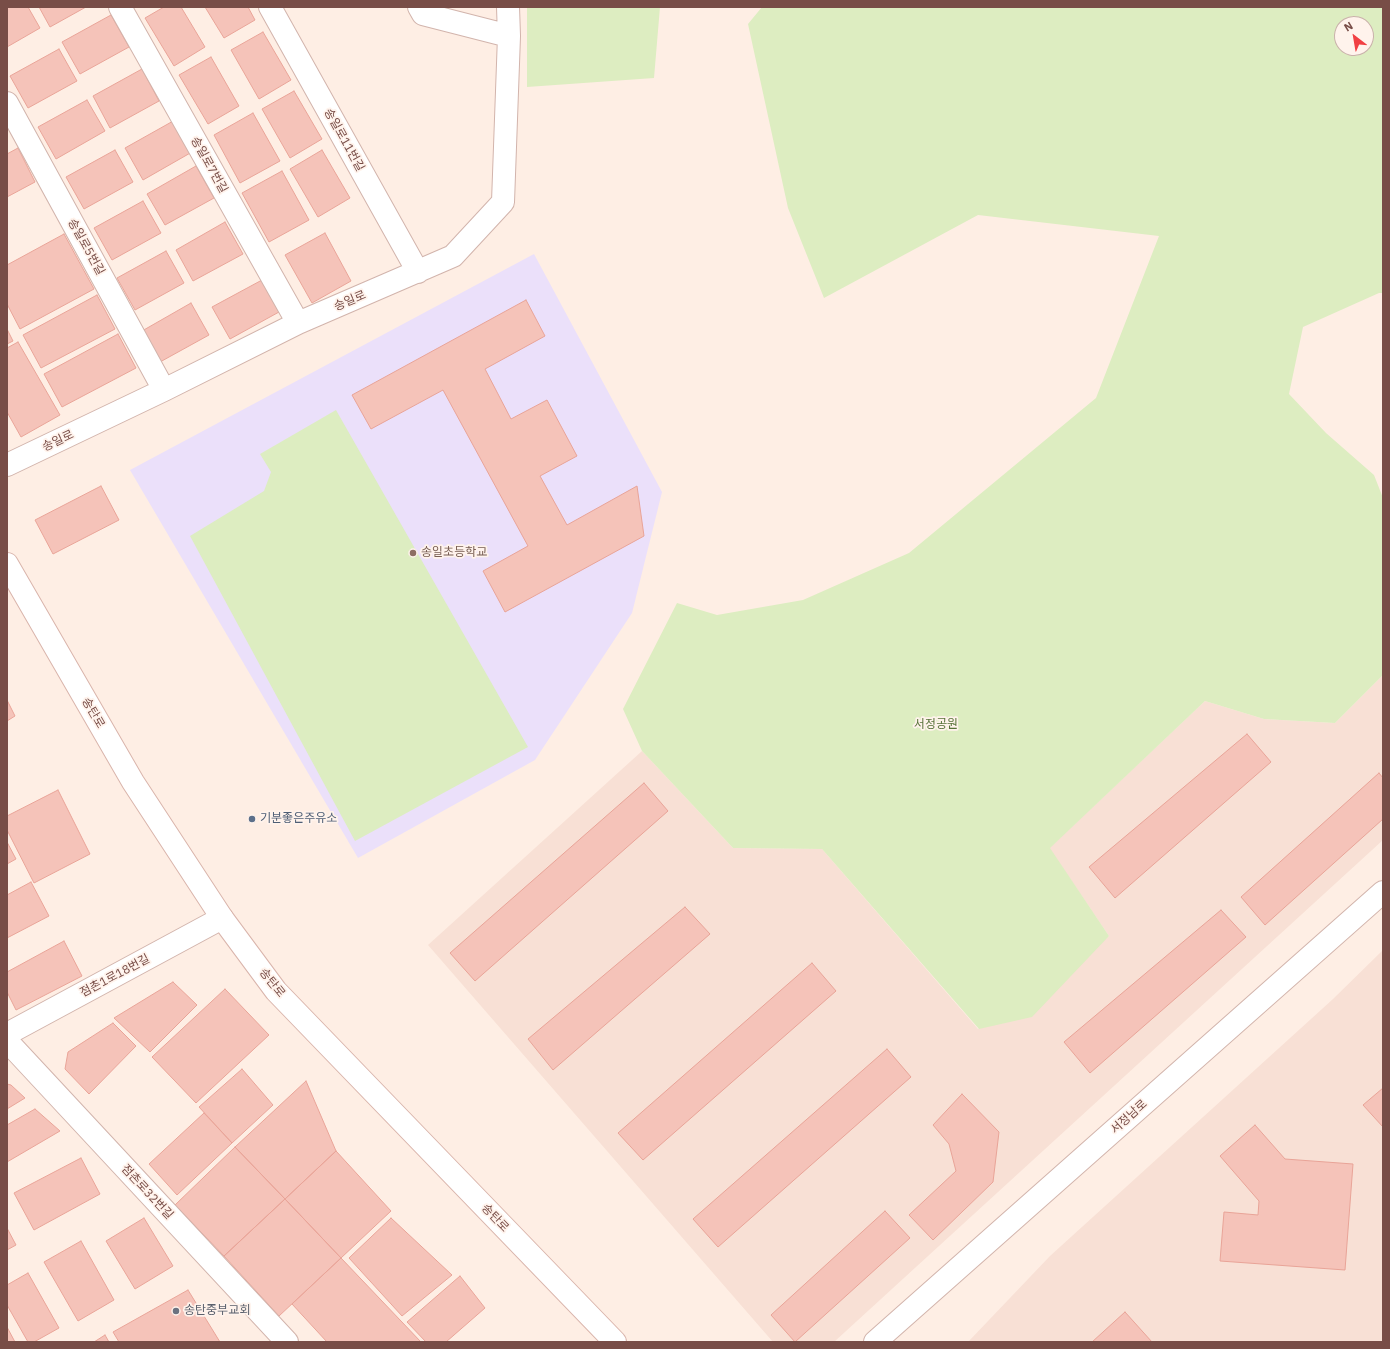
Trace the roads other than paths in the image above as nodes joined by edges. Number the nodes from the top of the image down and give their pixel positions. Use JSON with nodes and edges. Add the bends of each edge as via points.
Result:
{"nodes":[{"id":1,"x":120,"y":7,"type":"edge"},
{"id":2,"x":270,"y":7,"type":"edge"},
{"id":3,"x":419,"y":7,"type":"edge"},
{"id":4,"x":508,"y":7,"type":"edge"},
{"id":5,"x":509,"y":36,"type":"junction"},
{"id":6,"x":7,"y":103,"type":"edge"},
{"id":7,"x":418,"y":272,"type":"junction"},
{"id":8,"x":298,"y":323,"type":"junction"},
{"id":9,"x":164,"y":390,"type":"junction"},
{"id":10,"x":7,"y":465,"type":"edge"},
{"id":11,"x":7,"y":564,"type":"edge"},
{"id":12,"x":1383,"y":892,"type":"edge"},
{"id":13,"x":222,"y":918,"type":"junction"},
{"id":14,"x":7,"y":1034,"type":"edge"},
{"id":15,"x":7,"y":1041,"type":"edge"},
{"id":16,"x":287,"y":1342,"type":"edge"},
{"id":17,"x":616,"y":1342,"type":"edge"},
{"id":18,"x":875,"y":1342,"type":"edge"}],
"edges":[{"from":1,"to":8,"type":"street","name":"송일로7번길"},
{"from":2,"to":7,"type":"street","name":"송일로11번길"},
{"from":3,"to":5,"type":"street","via":[[423,14]]},
{"from":4,"to":5,"type":"street","name":"송일로"},
{"from":5,"to":7,"type":"street","name":"송일로","via":[[503,202],[453,256]]},
{"from":6,"to":9,"type":"street","name":"송일로5번길"},
{"from":7,"to":8,"type":"street","name":"송일로"},
{"from":8,"to":9,"type":"street","name":"송일로"},
{"from":9,"to":10,"type":"street","name":"송일로"},
{"from":11,"to":13,"type":"street","name":"송탄로","via":[[133,782]]},
{"from":12,"to":18,"type":"street","name":"서정남로"},
{"from":13,"to":14,"type":"street","name":"점촌1로18번길"},
{"from":13,"to":17,"type":"street","name":"송탄로","via":[[276,991]]},
{"from":15,"to":16,"type":"street","name":"점촌로32번길"}]}
